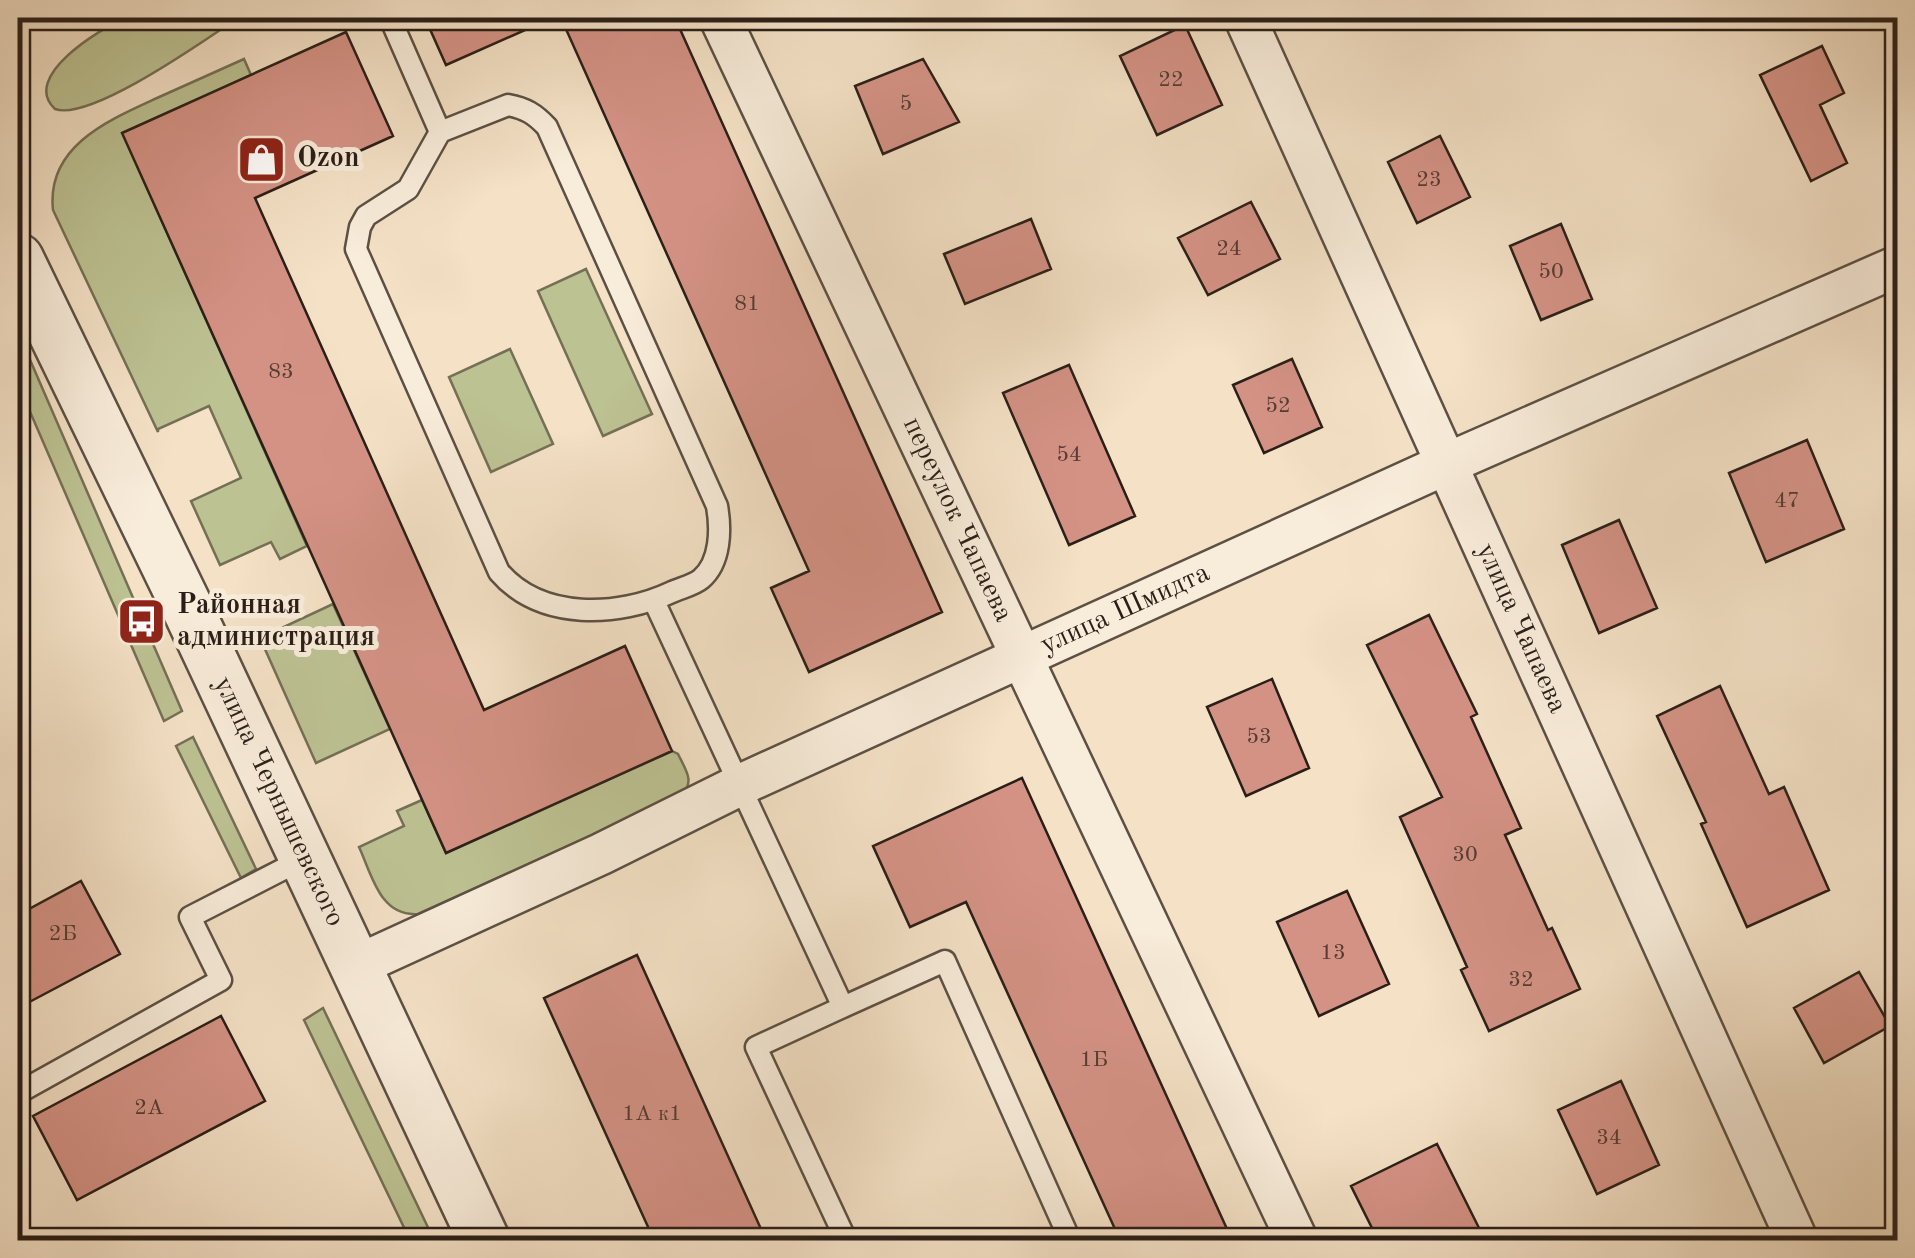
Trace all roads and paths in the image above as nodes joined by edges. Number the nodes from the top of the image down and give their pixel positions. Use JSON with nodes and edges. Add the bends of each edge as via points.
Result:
{"nodes":[{"id":1,"x":390,"y":18,"type":"edge"},
{"id":2,"x":720,"y":18,"type":"edge"},
{"id":3,"x":1245,"y":18,"type":"edge"},
{"id":4,"x":440,"y":132,"type":"junction"},
{"id":5,"x":18,"y":259,"type":"edge"},
{"id":6,"x":1898,"y":266,"type":"edge"},
{"id":7,"x":1446,"y":464,"type":"junction"},
{"id":8,"x":654,"y":600,"type":"junction"},
{"id":9,"x":1023,"y":659,"type":"junction"},
{"id":10,"x":740,"y":786,"type":"junction"},
{"id":11,"x":305,"y":858,"type":"junction"},
{"id":12,"x":356,"y":966,"type":"junction"},
{"id":13,"x":843,"y":1007,"type":"junction"},
{"id":14,"x":18,"y":1092,"type":"edge"},
{"id":15,"x":484,"y":1240,"type":"edge"},
{"id":16,"x":846,"y":1240,"type":"edge"},
{"id":17,"x":1070,"y":1240,"type":"edge"},
{"id":18,"x":1297,"y":1240,"type":"edge"},
{"id":19,"x":1797,"y":1240,"type":"edge"}],
"edges":[{"from":1,"to":4,"type":"lane"},
{"from":2,"to":9,"type":"street","name":"переулок Чапаева"},
{"from":3,"to":7,"type":"street","name":"улица Чапаева"},
{"from":4,"to":8,"type":"lane","via":[[508,105],[537,116],[555,145],[717,506],[714,560],[700,579]]},
{"from":4,"to":8,"type":"lane","via":[[408,188],[366,216],[356,249],[490,554],[515,589],[551,604],[614,611]]},
{"from":5,"to":11,"type":"street","name":"улица Чернышевского"},
{"from":6,"to":7,"type":"street","name":"улица Шмидта"},
{"from":7,"to":9,"type":"street","name":"улица Шмидта"},
{"from":7,"to":19,"type":"street","name":"улица Чапаева"},
{"from":8,"to":10,"type":"lane"},
{"from":9,"to":10,"type":"street","name":"улица Шмидта"},
{"from":9,"to":18,"type":"street","name":"переулок Чапаева"},
{"from":10,"to":12,"type":"street","name":"улица Шмидта"},
{"from":10,"to":13,"type":"lane"},
{"from":11,"to":12,"type":"street","name":"улица Чернышевского"},
{"from":11,"to":14,"type":"lane","via":[[190,917],[221,980]]},
{"from":12,"to":15,"type":"street","name":"улица Чернышевского"},
{"from":13,"to":16,"type":"lane","via":[[756,1047]]},
{"from":13,"to":17,"type":"lane","via":[[945,961]]}]}
